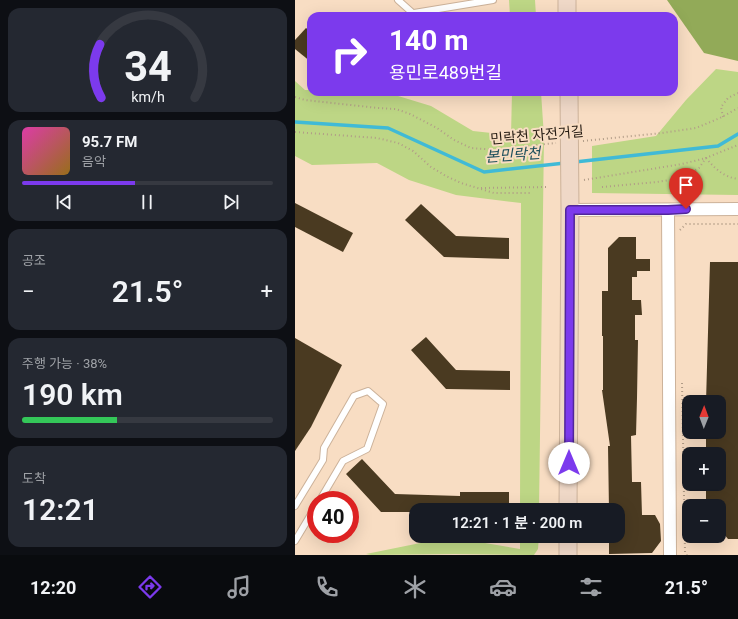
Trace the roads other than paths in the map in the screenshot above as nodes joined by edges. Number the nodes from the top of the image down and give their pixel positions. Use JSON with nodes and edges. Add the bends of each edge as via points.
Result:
{"nodes":[{"id":1,"x":398,"y":0,"type":"edge"},
{"id":2,"x":493,"y":0,"type":"edge"},
{"id":3,"x":567,"y":0,"type":"edge"},
{"id":4,"x":412,"y":12,"type":"edge"},
{"id":5,"x":431,"y":12,"type":"edge"},
{"id":6,"x":567,"y":12,"type":"edge"},
{"id":7,"x":569,"y":96,"type":"edge"},
{"id":8,"x":738,"y":209,"type":"edge"},
{"id":9,"x":570,"y":210,"type":"junction"},
{"id":10,"x":668,"y":210,"type":"junction"},
{"id":11,"x":325,"y":491,"type":"edge"},
{"id":12,"x":568,"y":503,"type":"edge"},
{"id":13,"x":295,"y":506,"type":"edge"},
{"id":14,"x":307,"y":521,"type":"edge"},
{"id":15,"x":295,"y":542,"type":"edge"},
{"id":16,"x":568,"y":543,"type":"edge"},
{"id":17,"x":568,"y":555,"type":"edge"},
{"id":18,"x":670,"y":555,"type":"edge"}],
"edges":[{"from":1,"to":4,"type":"lane"},
{"from":2,"to":5,"type":"lane"},
{"from":3,"to":6,"type":"street"},
{"from":7,"to":9,"type":"street"},
{"from":8,"to":10,"type":"street"},
{"from":9,"to":10,"type":"street"},
{"from":9,"to":12,"type":"street"},
{"from":10,"to":18,"type":"street"},
{"from":11,"to":13,"type":"lane","via":[[343,461],[367,449],[383,404],[368,391],[354,396],[323,448],[323,460]]},
{"from":14,"to":15,"type":"lane"},
{"from":16,"to":17,"type":"street"}]}
